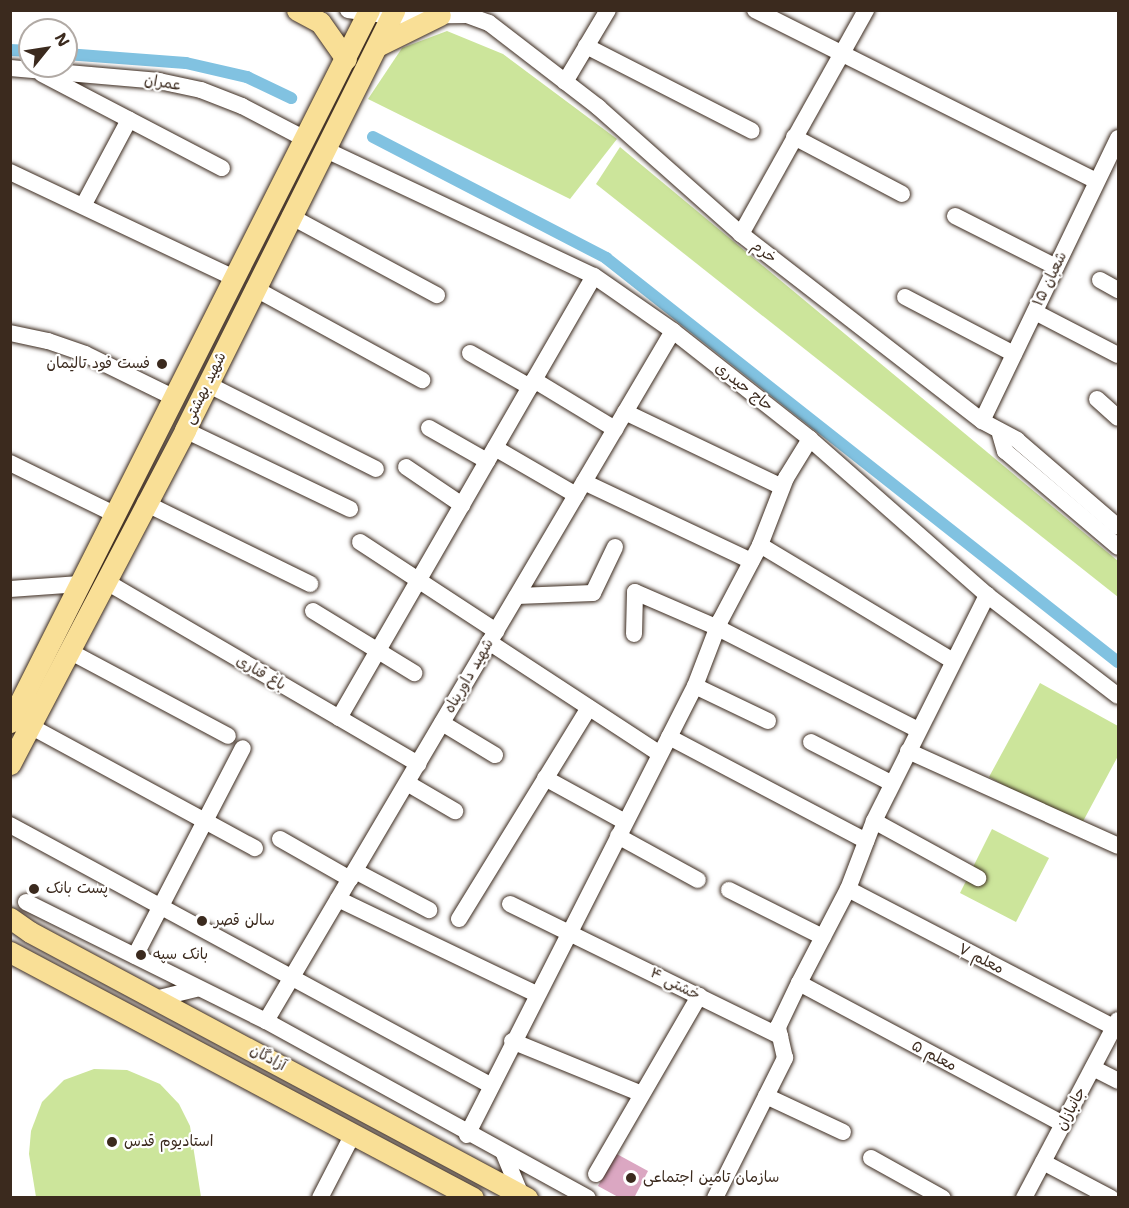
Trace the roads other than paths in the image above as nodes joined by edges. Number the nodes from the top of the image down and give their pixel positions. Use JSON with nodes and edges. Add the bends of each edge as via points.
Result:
{"nodes":[{"id":1,"x":297,"y":10,"type":"edge"},
{"id":2,"x":481,"y":10,"type":"edge"},
{"id":3,"x":608,"y":10,"type":"edge"},
{"id":4,"x":755,"y":10,"type":"edge"},
{"id":5,"x":866,"y":10,"type":"edge"},
{"id":6,"x":362,"y":11,"type":"edge"},
{"id":7,"x":393,"y":13,"type":"edge"},
{"id":8,"x":440,"y":15,"type":"junction"},
{"id":9,"x":377,"y":46,"type":"junction"},
{"id":10,"x":586,"y":46,"type":"junction"},
{"id":11,"x":840,"y":53,"type":"junction"},
{"id":12,"x":537,"y":58,"type":"junction"},
{"id":13,"x":346,"y":59,"type":"junction"},
{"id":14,"x":78,"y":74,"type":"edge"},
{"id":15,"x":50,"y":78,"type":"edge"},
{"id":16,"x":565,"y":82,"type":"junction"},
{"id":17,"x":129,"y":120,"type":"junction"},
{"id":18,"x":752,"y":131,"type":"dead end"},
{"id":19,"x":794,"y":137,"type":"junction"},
{"id":20,"x":1119,"y":138,"type":"edge"},
{"id":21,"x":305,"y":139,"type":"junction"},
{"id":22,"x":324,"y":149,"type":"junction"},
{"id":23,"x":222,"y":168,"type":"dead end"},
{"id":24,"x":10,"y":172,"type":"edge"},
{"id":25,"x":1097,"y":181,"type":"junction"},
{"id":26,"x":903,"y":194,"type":"dead end"},
{"id":27,"x":83,"y":206,"type":"junction"},
{"id":28,"x":290,"y":216,"type":"junction"},
{"id":29,"x":955,"y":216,"type":"dead end"},
{"id":30,"x":741,"y":234,"type":"junction"},
{"id":31,"x":1056,"y":267,"type":"junction"},
{"id":32,"x":594,"y":276,"type":"junction"},
{"id":33,"x":234,"y":278,"type":"junction"},
{"id":34,"x":1100,"y":280,"type":"dead end"},
{"id":35,"x":254,"y":288,"type":"junction"},
{"id":36,"x":1119,"y":290,"type":"edge"},
{"id":37,"x":437,"y":295,"type":"dead end"},
{"id":38,"x":905,"y":297,"type":"dead end"},
{"id":39,"x":1035,"y":312,"type":"junction"},
{"id":40,"x":673,"y":331,"type":"junction"},
{"id":41,"x":10,"y":333,"type":"edge"},
{"id":42,"x":470,"y":353,"type":"dead end"},
{"id":43,"x":1014,"y":354,"type":"junction"},
{"id":44,"x":1119,"y":356,"type":"edge"},
{"id":45,"x":422,"y":380,"type":"dead end"},
{"id":46,"x":207,"y":384,"type":"junction"},
{"id":47,"x":532,"y":384,"type":"junction"},
{"id":48,"x":175,"y":398,"type":"junction"},
{"id":49,"x":1097,"y":399,"type":"dead end"},
{"id":50,"x":625,"y":412,"type":"junction"},
{"id":51,"x":1119,"y":418,"type":"edge"},
{"id":52,"x":982,"y":421,"type":"junction"},
{"id":53,"x":429,"y":428,"type":"dead end"},
{"id":54,"x":615,"y":429,"type":"junction"},
{"id":55,"x":185,"y":430,"type":"junction"},
{"id":56,"x":1000,"y":434,"type":"junction"},
{"id":57,"x":810,"y":439,"type":"junction"},
{"id":58,"x":491,"y":454,"type":"junction"},
{"id":59,"x":10,"y":463,"type":"edge"},
{"id":60,"x":406,"y":467,"type":"dead end"},
{"id":61,"x":376,"y":469,"type":"dead end"},
{"id":62,"x":782,"y":487,"type":"junction"},
{"id":63,"x":580,"y":488,"type":"junction"},
{"id":64,"x":145,"y":503,"type":"junction"},
{"id":65,"x":462,"y":505,"type":"junction"},
{"id":66,"x":350,"y":509,"type":"dead end"},
{"id":67,"x":116,"y":514,"type":"junction"},
{"id":68,"x":1119,"y":527,"type":"edge"},
{"id":69,"x":360,"y":542,"type":"dead end"},
{"id":70,"x":760,"y":545,"type":"junction"},
{"id":71,"x":615,"y":547,"type":"dead end"},
{"id":72,"x":1119,"y":547,"type":"edge"},
{"id":73,"x":751,"y":561,"type":"junction"},
{"id":74,"x":418,"y":580,"type":"junction"},
{"id":75,"x":105,"y":581,"type":"junction"},
{"id":76,"x":80,"y":584,"type":"junction"},
{"id":77,"x":310,"y":584,"type":"dead end"},
{"id":78,"x":10,"y":589,"type":"edge"},
{"id":79,"x":987,"y":595,"type":"junction"},
{"id":80,"x":517,"y":596,"type":"junction"},
{"id":81,"x":314,"y":611,"type":"dead end"},
{"id":82,"x":718,"y":628,"type":"junction"},
{"id":83,"x":634,"y":634,"type":"dead end"},
{"id":84,"x":493,"y":637,"type":"junction"},
{"id":85,"x":69,"y":651,"type":"junction"},
{"id":86,"x":378,"y":651,"type":"junction"},
{"id":87,"x":953,"y":661,"type":"junction"},
{"id":88,"x":414,"y":673,"type":"dead end"},
{"id":89,"x":695,"y":686,"type":"junction"},
{"id":90,"x":1119,"y":696,"type":"edge"},
{"id":91,"x":589,"y":708,"type":"junction"},
{"id":92,"x":339,"y":718,"type":"junction"},
{"id":93,"x":768,"y":721,"type":"dead end"},
{"id":94,"x":442,"y":723,"type":"junction"},
{"id":95,"x":20,"y":724,"type":"edge"},
{"id":96,"x":918,"y":730,"type":"junction"},
{"id":97,"x":228,"y":736,"type":"dead end"},
{"id":98,"x":669,"y":737,"type":"junction"},
{"id":99,"x":811,"y":742,"type":"dead end"},
{"id":100,"x":243,"y":748,"type":"dead end"},
{"id":101,"x":908,"y":751,"type":"junction"},
{"id":102,"x":660,"y":754,"type":"junction"},
{"id":103,"x":495,"y":755,"type":"dead end"},
{"id":104,"x":10,"y":764,"type":"edge"},
{"id":105,"x":418,"y":764,"type":"junction"},
{"id":106,"x":545,"y":778,"type":"junction"},
{"id":107,"x":407,"y":783,"type":"junction"},
{"id":108,"x":891,"y":783,"type":"junction"},
{"id":109,"x":455,"y":811,"type":"dead end"},
{"id":110,"x":206,"y":820,"type":"junction"},
{"id":111,"x":874,"y":821,"type":"junction"},
{"id":112,"x":10,"y":825,"type":"edge"},
{"id":113,"x":622,"y":829,"type":"junction"},
{"id":114,"x":280,"y":840,"type":"dead end"},
{"id":115,"x":866,"y":841,"type":"junction"},
{"id":116,"x":1119,"y":846,"type":"edge"},
{"id":117,"x":255,"y":848,"type":"dead end"},
{"id":118,"x":352,"y":875,"type":"junction"},
{"id":119,"x":978,"y":878,"type":"dead end"},
{"id":120,"x":698,"y":880,"type":"dead end"},
{"id":121,"x":729,"y":890,"type":"dead end"},
{"id":122,"x":848,"y":890,"type":"junction"},
{"id":123,"x":338,"y":899,"type":"junction"},
{"id":124,"x":26,"y":902,"type":"dead end"},
{"id":125,"x":510,"y":904,"type":"dead end"},
{"id":126,"x":162,"y":905,"type":"junction"},
{"id":127,"x":429,"y":910,"type":"dead end"},
{"id":128,"x":10,"y":918,"type":"edge"},
{"id":129,"x":459,"y":919,"type":"dead end"},
{"id":130,"x":569,"y":931,"type":"junction"},
{"id":131,"x":823,"y":937,"type":"junction"},
{"id":132,"x":12,"y":954,"type":"edge"},
{"id":133,"x":135,"y":956,"type":"junction"},
{"id":134,"x":292,"y":978,"type":"junction"},
{"id":135,"x":802,"y":985,"type":"junction"},
{"id":136,"x":196,"y":989,"type":"junction"},
{"id":137,"x":536,"y":994,"type":"junction"},
{"id":138,"x":699,"y":996,"type":"junction"},
{"id":139,"x":155,"y":999,"type":"junction"},
{"id":140,"x":266,"y":1021,"type":"junction"},
{"id":141,"x":1117,"y":1024,"type":"edge"},
{"id":142,"x":780,"y":1036,"type":"junction"},
{"id":143,"x":512,"y":1041,"type":"junction"},
{"id":144,"x":1093,"y":1068,"type":"junction"},
{"id":145,"x":1119,"y":1081,"type":"edge"},
{"id":146,"x":490,"y":1085,"type":"junction"},
{"id":147,"x":642,"y":1094,"type":"junction"},
{"id":148,"x":766,"y":1096,"type":"junction"},
{"id":149,"x":1063,"y":1124,"type":"junction"},
{"id":150,"x":843,"y":1132,"type":"dead end"},
{"id":151,"x":353,"y":1134,"type":"junction"},
{"id":152,"x":467,"y":1135,"type":"junction"},
{"id":153,"x":504,"y":1154,"type":"junction"},
{"id":154,"x":871,"y":1158,"type":"dead end"},
{"id":155,"x":1043,"y":1162,"type":"junction"},
{"id":156,"x":596,"y":1174,"type":"dead end"},
{"id":157,"x":524,"y":1196,"type":"edge"},
{"id":158,"x":320,"y":1197,"type":"edge"},
{"id":159,"x":473,"y":1197,"type":"edge"},
{"id":160,"x":588,"y":1197,"type":"edge"},
{"id":161,"x":716,"y":1197,"type":"edge"},
{"id":162,"x":943,"y":1197,"type":"edge"},
{"id":163,"x":1024,"y":1197,"type":"edge"},
{"id":164,"x":1111,"y":1197,"type":"edge"}],
"edges":[{"from":1,"to":13,"type":"main road","via":[[320,22]]},
{"from":2,"to":12,"type":"street","name":"خرم"},
{"from":3,"to":10,"type":"street"},
{"from":4,"to":11,"type":"street"},
{"from":5,"to":11,"type":"street"},
{"from":6,"to":7,"type":"street","name":"خرم"},
{"from":6,"to":13,"type":"main road","name":"شهید بهشتی"},
{"from":7,"to":8,"type":"street","name":"خرم"},
{"from":7,"to":9,"type":"main road","name":"شهید بهشتی"},
{"from":8,"to":9,"type":"main road"},
{"from":8,"to":12,"type":"street","name":"خرم","via":[[467,15],[489,23]]},
{"from":9,"to":22,"type":"main road","name":"شهید بهشتی"},
{"from":10,"to":16,"type":"street"},
{"from":10,"to":18,"type":"street"},
{"from":11,"to":19,"type":"street"},
{"from":11,"to":25,"type":"street"},
{"from":12,"to":16,"type":"street","name":"خرم"},
{"from":13,"to":21,"type":"main road","name":"شهید بهشتی"},
{"from":14,"to":21,"type":"street","name":"عمران","via":[[159,81],[201,90],[242,106]]},
{"from":15,"to":17,"type":"street"},
{"from":16,"to":30,"type":"street","name":"خرم"},
{"from":17,"to":23,"type":"street"},
{"from":17,"to":27,"type":"street"},
{"from":19,"to":26,"type":"street"},
{"from":19,"to":30,"type":"street"},
{"from":20,"to":25,"type":"street","name":"۱۵ شعبان"},
{"from":21,"to":33,"type":"main road","name":"شهید بهشتی"},
{"from":22,"to":28,"type":"main road","name":"شهید بهشتی"},
{"from":22,"to":32,"type":"street","name":"حاج حیدری"},
{"from":24,"to":27,"type":"street"},
{"from":25,"to":31,"type":"street","name":"۱۵ شعبان"},
{"from":27,"to":33,"type":"street"},
{"from":28,"to":35,"type":"main road","name":"شهید بهشتی"},
{"from":28,"to":37,"type":"street"},
{"from":29,"to":31,"type":"street"},
{"from":30,"to":52,"type":"street","name":"خرم"},
{"from":31,"to":39,"type":"street","name":"۱۵ شعبان"},
{"from":32,"to":40,"type":"street","name":"حاج حیدری"},
{"from":32,"to":47,"type":"street"},
{"from":33,"to":48,"type":"main road","name":"شهید بهشتی"},
{"from":34,"to":36,"type":"street"},
{"from":35,"to":45,"type":"street"},
{"from":35,"to":46,"type":"main road","name":"شهید بهشتی"},
{"from":38,"to":43,"type":"street"},
{"from":39,"to":43,"type":"street","name":"۱۵ شعبان"},
{"from":39,"to":44,"type":"street"},
{"from":40,"to":50,"type":"street","name":"شهید داورپناه"},
{"from":40,"to":57,"type":"street","name":"حاج حیدری"},
{"from":41,"to":48,"type":"street","via":[[85,354]]},
{"from":42,"to":47,"type":"street"},
{"from":43,"to":52,"type":"street","name":"۱۵ شعبان"},
{"from":46,"to":55,"type":"main road","name":"شهید بهشتی"},
{"from":46,"to":61,"type":"street"},
{"from":47,"to":54,"type":"street"},
{"from":47,"to":58,"type":"street"},
{"from":48,"to":67,"type":"main road","name":"شهید بهشتی"},
{"from":49,"to":51,"type":"street"},
{"from":50,"to":54,"type":"street","name":"شهید داورپناه"},
{"from":50,"to":62,"type":"street"},
{"from":52,"to":56,"type":"street","name":"خرم"},
{"from":53,"to":58,"type":"street"},
{"from":54,"to":63,"type":"street","name":"شهید داورپناه"},
{"from":55,"to":64,"type":"main road","name":"شهید بهشتی"},
{"from":55,"to":66,"type":"street"},
{"from":56,"to":68,"type":"street","name":"خرم","via":[[1017,440]]},
{"from":56,"to":72,"type":"street","name":"خرم","via":[[1005,451]]},
{"from":57,"to":62,"type":"street"},
{"from":57,"to":79,"type":"street","name":"حاج حیدری"},
{"from":58,"to":63,"type":"street"},
{"from":58,"to":65,"type":"street"},
{"from":59,"to":67,"type":"street"},
{"from":60,"to":65,"type":"street"},
{"from":62,"to":70,"type":"street"},
{"from":63,"to":73,"type":"street"},
{"from":63,"to":80,"type":"street","name":"شهید داورپناه"},
{"from":64,"to":75,"type":"main road","name":"شهید بهشتی"},
{"from":64,"to":77,"type":"street"},
{"from":65,"to":74,"type":"street"},
{"from":67,"to":76,"type":"main road","name":"شهید بهشتی"},
{"from":69,"to":74,"type":"street"},
{"from":70,"to":73,"type":"street"},
{"from":70,"to":87,"type":"street"},
{"from":71,"to":80,"type":"street","via":[[593,592]]},
{"from":73,"to":82,"type":"street"},
{"from":74,"to":84,"type":"street"},
{"from":74,"to":86,"type":"street"},
{"from":75,"to":85,"type":"main road","name":"شهید بهشتی"},
{"from":75,"to":92,"type":"street","name":"باغ قناری"},
{"from":76,"to":78,"type":"street"},
{"from":76,"to":95,"type":"main road","name":"شهید بهشتی"},
{"from":79,"to":87,"type":"street"},
{"from":79,"to":90,"type":"street","name":"حاج حیدری"},
{"from":80,"to":84,"type":"street","name":"شهید داورپناه"},
{"from":81,"to":86,"type":"street"},
{"from":82,"to":83,"type":"street","via":[[635,592]]},
{"from":82,"to":89,"type":"street"},
{"from":82,"to":96,"type":"street"},
{"from":84,"to":91,"type":"street"},
{"from":84,"to":94,"type":"street","name":"شهید داورپناه"},
{"from":85,"to":95,"type":"main road","name":"شهید بهشتی"},
{"from":85,"to":97,"type":"street"},
{"from":86,"to":88,"type":"street"},
{"from":86,"to":92,"type":"street"},
{"from":87,"to":96,"type":"street"},
{"from":89,"to":93,"type":"street"},
{"from":89,"to":98,"type":"street"},
{"from":91,"to":102,"type":"street"},
{"from":91,"to":106,"type":"street"},
{"from":92,"to":105,"type":"street","name":"باغ قناری"},
{"from":94,"to":103,"type":"street"},
{"from":94,"to":105,"type":"street","name":"شهید داورپناه"},
{"from":95,"to":104,"type":"main road","name":"شهید بهشتی"},
{"from":95,"to":110,"type":"street"},
{"from":96,"to":101,"type":"street"},
{"from":98,"to":102,"type":"street"},
{"from":98,"to":115,"type":"street"},
{"from":99,"to":108,"type":"street"},
{"from":100,"to":110,"type":"street"},
{"from":101,"to":108,"type":"street"},
{"from":101,"to":116,"type":"street"},
{"from":102,"to":113,"type":"street"},
{"from":105,"to":107,"type":"street","name":"شهید داورپناه"},
{"from":106,"to":113,"type":"street"},
{"from":106,"to":129,"type":"street"},
{"from":107,"to":109,"type":"street"},
{"from":107,"to":118,"type":"street","name":"شهید داورپناه"},
{"from":108,"to":111,"type":"street"},
{"from":110,"to":117,"type":"street"},
{"from":110,"to":126,"type":"street"},
{"from":111,"to":115,"type":"street"},
{"from":111,"to":119,"type":"street"},
{"from":112,"to":126,"type":"street"},
{"from":113,"to":120,"type":"street"},
{"from":113,"to":130,"type":"street"},
{"from":114,"to":118,"type":"street"},
{"from":115,"to":122,"type":"street"},
{"from":118,"to":123,"type":"street","name":"شهید داورپناه"},
{"from":118,"to":127,"type":"street"},
{"from":121,"to":131,"type":"street"},
{"from":122,"to":131,"type":"street"},
{"from":122,"to":141,"type":"street","name":"معلم ۷"},
{"from":123,"to":134,"type":"street","name":"شهید داورپناه"},
{"from":123,"to":137,"type":"street"},
{"from":124,"to":133,"type":"street"},
{"from":125,"to":130,"type":"street","name":"خشتی ۴"},
{"from":126,"to":133,"type":"street"},
{"from":126,"to":134,"type":"street"},
{"from":128,"to":139,"type":"main road","name":"آزادگان"},
{"from":130,"to":137,"type":"street"},
{"from":130,"to":138,"type":"street","name":"خشتی ۴"},
{"from":131,"to":135,"type":"street"},
{"from":132,"to":151,"type":"main road","name":"آزادگان"},
{"from":133,"to":136,"type":"street"},
{"from":134,"to":140,"type":"street","name":"شهید داورپناه"},
{"from":134,"to":146,"type":"street"},
{"from":135,"to":142,"type":"street","via":[[778,1027]]},
{"from":135,"to":149,"type":"street","name":"معلم ۵"},
{"from":136,"to":139,"type":"street"},
{"from":136,"to":140,"type":"street"},
{"from":137,"to":143,"type":"street"},
{"from":138,"to":142,"type":"street","name":"خشتی ۴"},
{"from":138,"to":147,"type":"street"},
{"from":139,"to":157,"type":"main road","name":"آزادگان"},
{"from":140,"to":152,"type":"street"},
{"from":141,"to":144,"type":"street","name":"جانبازان"},
{"from":142,"to":148,"type":"street","via":[[785,1058]]},
{"from":143,"to":146,"type":"street"},
{"from":143,"to":147,"type":"street"},
{"from":144,"to":145,"type":"street"},
{"from":144,"to":149,"type":"street","name":"جانبازان"},
{"from":146,"to":152,"type":"street"},
{"from":147,"to":156,"type":"street"},
{"from":148,"to":150,"type":"street"},
{"from":148,"to":161,"type":"street"},
{"from":149,"to":155,"type":"street","name":"جانبازان"},
{"from":151,"to":158,"type":"street"},
{"from":151,"to":159,"type":"main road","name":"آزادگان"},
{"from":152,"to":153,"type":"street"},
{"from":153,"to":157,"type":"street"},
{"from":153,"to":160,"type":"street"},
{"from":154,"to":162,"type":"street"},
{"from":155,"to":163,"type":"street","name":"جانبازان"},
{"from":155,"to":164,"type":"street"}]}
